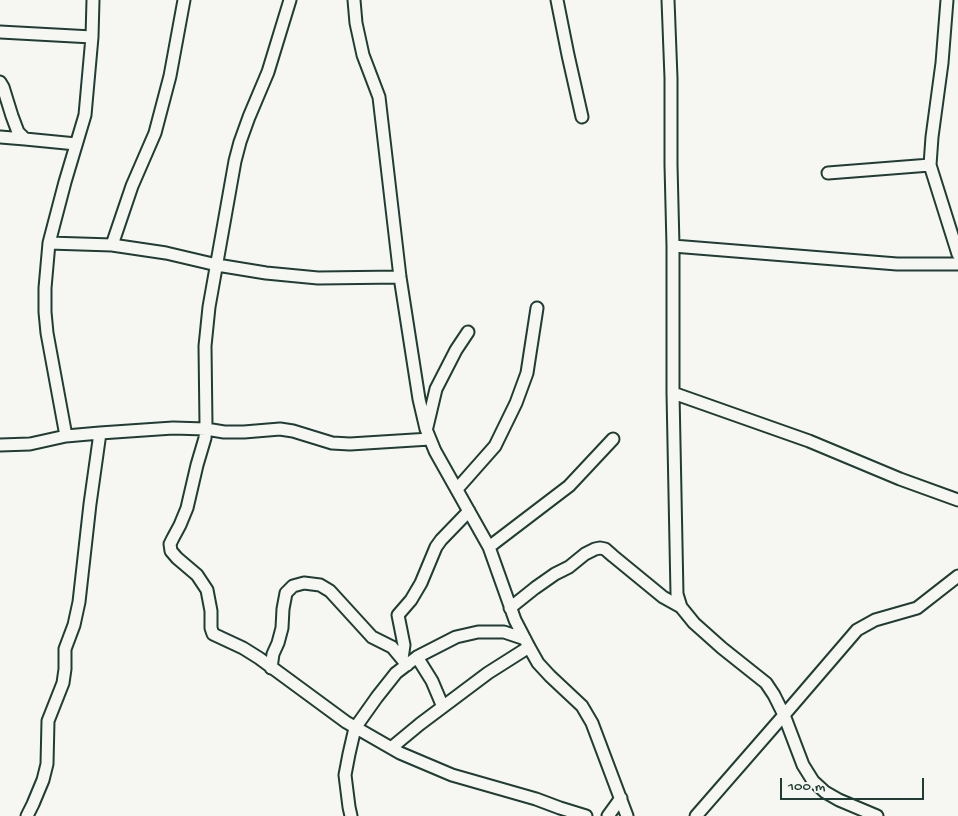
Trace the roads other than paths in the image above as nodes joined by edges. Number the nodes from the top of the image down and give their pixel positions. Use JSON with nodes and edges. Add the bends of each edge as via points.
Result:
{"nodes":[{"id":1,"x":93,"y":0,"type":"edge"},
{"id":2,"x":184,"y":0,"type":"edge"},
{"id":3,"x":290,"y":0,"type":"edge"},
{"id":4,"x":354,"y":0,"type":"edge"},
{"id":5,"x":557,"y":0,"type":"edge"},
{"id":6,"x":668,"y":0,"type":"edge"},
{"id":7,"x":947,"y":0,"type":"edge"},
{"id":8,"x":0,"y":32,"type":"edge"},
{"id":9,"x":92,"y":37,"type":"junction"},
{"id":10,"x":0,"y":82,"type":"edge"},
{"id":11,"x":582,"y":117,"type":"dead end"},
{"id":12,"x":0,"y":137,"type":"edge"},
{"id":13,"x":24,"y":139,"type":"junction"},
{"id":14,"x":76,"y":144,"type":"junction"},
{"id":15,"x":930,"y":165,"type":"junction"},
{"id":16,"x":828,"y":174,"type":"dead end"},
{"id":17,"x":49,"y":243,"type":"junction"},
{"id":18,"x":112,"y":245,"type":"junction"},
{"id":19,"x":673,"y":246,"type":"junction"},
{"id":20,"x":958,"y":254,"type":"edge"},
{"id":21,"x":958,"y":264,"type":"edge"},
{"id":22,"x":217,"y":266,"type":"junction"},
{"id":23,"x":400,"y":277,"type":"junction"},
{"id":24,"x":537,"y":308,"type":"dead end"},
{"id":25,"x":468,"y":332,"type":"dead end"},
{"id":26,"x":673,"y":393,"type":"junction"},
{"id":27,"x":206,"y":429,"type":"junction"},
{"id":28,"x":100,"y":433,"type":"junction"},
{"id":29,"x":428,"y":434,"type":"junction"},
{"id":30,"x":66,"y":436,"type":"junction"},
{"id":31,"x":613,"y":439,"type":"dead end"},
{"id":32,"x":0,"y":445,"type":"edge"},
{"id":33,"x":457,"y":489,"type":"junction"},
{"id":34,"x":958,"y":500,"type":"edge"},
{"id":35,"x":469,"y":510,"type":"junction"},
{"id":36,"x":489,"y":547,"type":"junction"},
{"id":37,"x":958,"y":576,"type":"edge"},
{"id":38,"x":682,"y":607,"type":"junction"},
{"id":39,"x":510,"y":608,"type":"junction"},
{"id":40,"x":515,"y":620,"type":"junction"},
{"id":41,"x":504,"y":632,"type":"junction"},
{"id":42,"x":527,"y":643,"type":"junction"},
{"id":43,"x":273,"y":654,"type":"junction"},
{"id":44,"x":259,"y":658,"type":"junction"},
{"id":45,"x":417,"y":658,"type":"junction"},
{"id":46,"x":405,"y":662,"type":"junction"},
{"id":47,"x":271,"y":668,"type":"junction"},
{"id":48,"x":443,"y":707,"type":"junction"},
{"id":49,"x":784,"y":715,"type":"junction"},
{"id":50,"x":356,"y":728,"type":"junction"},
{"id":51,"x":391,"y":748,"type":"junction"},
{"id":52,"x":621,"y":798,"type":"junction"},
{"id":53,"x":561,"y":812,"type":"edge"},
{"id":54,"x":26,"y":816,"type":"edge"},
{"id":55,"x":351,"y":816,"type":"edge"},
{"id":56,"x":586,"y":816,"type":"edge"},
{"id":57,"x":608,"y":816,"type":"edge"},
{"id":58,"x":626,"y":816,"type":"edge"},
{"id":59,"x":696,"y":816,"type":"edge"},
{"id":60,"x":877,"y":816,"type":"edge"}],
"edges":[{"from":1,"to":9,"type":"street"},
{"from":2,"to":18,"type":"street","via":[[170,76],[155,133]]},
{"from":3,"to":22,"type":"street","via":[[268,72],[240,142]]},
{"from":4,"to":23,"type":"street","via":[[363,55],[379,97]]},
{"from":5,"to":11,"type":"street"},
{"from":6,"to":19,"type":"street"},
{"from":7,"to":15,"type":"street"},
{"from":8,"to":9,"type":"street"},
{"from":9,"to":14,"type":"street","via":[[85,115]]},
{"from":10,"to":13,"type":"street","via":[[18,132]]},
{"from":12,"to":13,"type":"street"},
{"from":13,"to":14,"type":"street"},
{"from":14,"to":17,"type":"street"},
{"from":15,"to":16,"type":"street"},
{"from":15,"to":20,"type":"street"},
{"from":17,"to":18,"type":"street"},
{"from":17,"to":30,"type":"street","via":[[45,312]]},
{"from":18,"to":22,"type":"street","via":[[166,253]]},
{"from":19,"to":21,"type":"street","via":[[897,264]]},
{"from":19,"to":26,"type":"street"},
{"from":22,"to":23,"type":"street","via":[[318,278]]},
{"from":22,"to":27,"type":"street","via":[[205,346]]},
{"from":23,"to":29,"type":"street"},
{"from":24,"to":33,"type":"street","via":[[527,373],[516,403],[495,446]]},
{"from":25,"to":29,"type":"street","via":[[436,389]]},
{"from":26,"to":34,"type":"street","via":[[809,441]]},
{"from":26,"to":38,"type":"street","via":[[677,594]]},
{"from":27,"to":28,"type":"street"},
{"from":27,"to":29,"type":"street","via":[[224,432],[294,430],[320,440],[350,444]]},
{"from":27,"to":44,"type":"street","via":[[187,508],[170,544],[171,551],[197,575],[207,590],[213,634]]},
{"from":28,"to":30,"type":"street"},
{"from":28,"to":54,"type":"street","via":[[79,602],[65,649],[62,683],[48,721],[47,764]]},
{"from":29,"to":33,"type":"street"},
{"from":30,"to":32,"type":"street","via":[[30,444]]},
{"from":31,"to":36,"type":"street","via":[[569,486]]},
{"from":33,"to":35,"type":"street"},
{"from":35,"to":36,"type":"street"},
{"from":35,"to":46,"type":"street","via":[[436,547],[421,583],[398,615]]},
{"from":36,"to":39,"type":"street"},
{"from":37,"to":49,"type":"street","via":[[918,608],[875,620],[857,630]]},
{"from":38,"to":39,"type":"street","via":[[663,597],[600,548],[585,554]]},
{"from":38,"to":49,"type":"street","via":[[694,623],[766,683]]},
{"from":39,"to":40,"type":"street"},
{"from":40,"to":41,"type":"street"},
{"from":40,"to":42,"type":"street"},
{"from":41,"to":42,"type":"street"},
{"from":41,"to":45,"type":"street","via":[[478,632],[456,637]]},
{"from":42,"to":48,"type":"street"},
{"from":42,"to":52,"type":"street","via":[[538,663],[582,706],[592,723]]},
{"from":43,"to":44,"type":"street"},
{"from":43,"to":46,"type":"street","via":[[282,628],[286,593],[304,583],[320,585],[330,591],[372,637],[392,647]]},
{"from":43,"to":47,"type":"street"},
{"from":44,"to":47,"type":"street"},
{"from":45,"to":46,"type":"street"},
{"from":45,"to":48,"type":"street"},
{"from":46,"to":50,"type":"street"},
{"from":47,"to":50,"type":"street"},
{"from":48,"to":51,"type":"street"},
{"from":49,"to":59,"type":"street"},
{"from":49,"to":60,"type":"street","via":[[803,765],[813,781],[839,800]]},
{"from":50,"to":51,"type":"street"},
{"from":50,"to":55,"type":"street","via":[[346,775]]},
{"from":51,"to":53,"type":"street","via":[[452,774],[536,799]]},
{"from":52,"to":57,"type":"street"},
{"from":52,"to":58,"type":"street"},
{"from":53,"to":56,"type":"street"}]}
